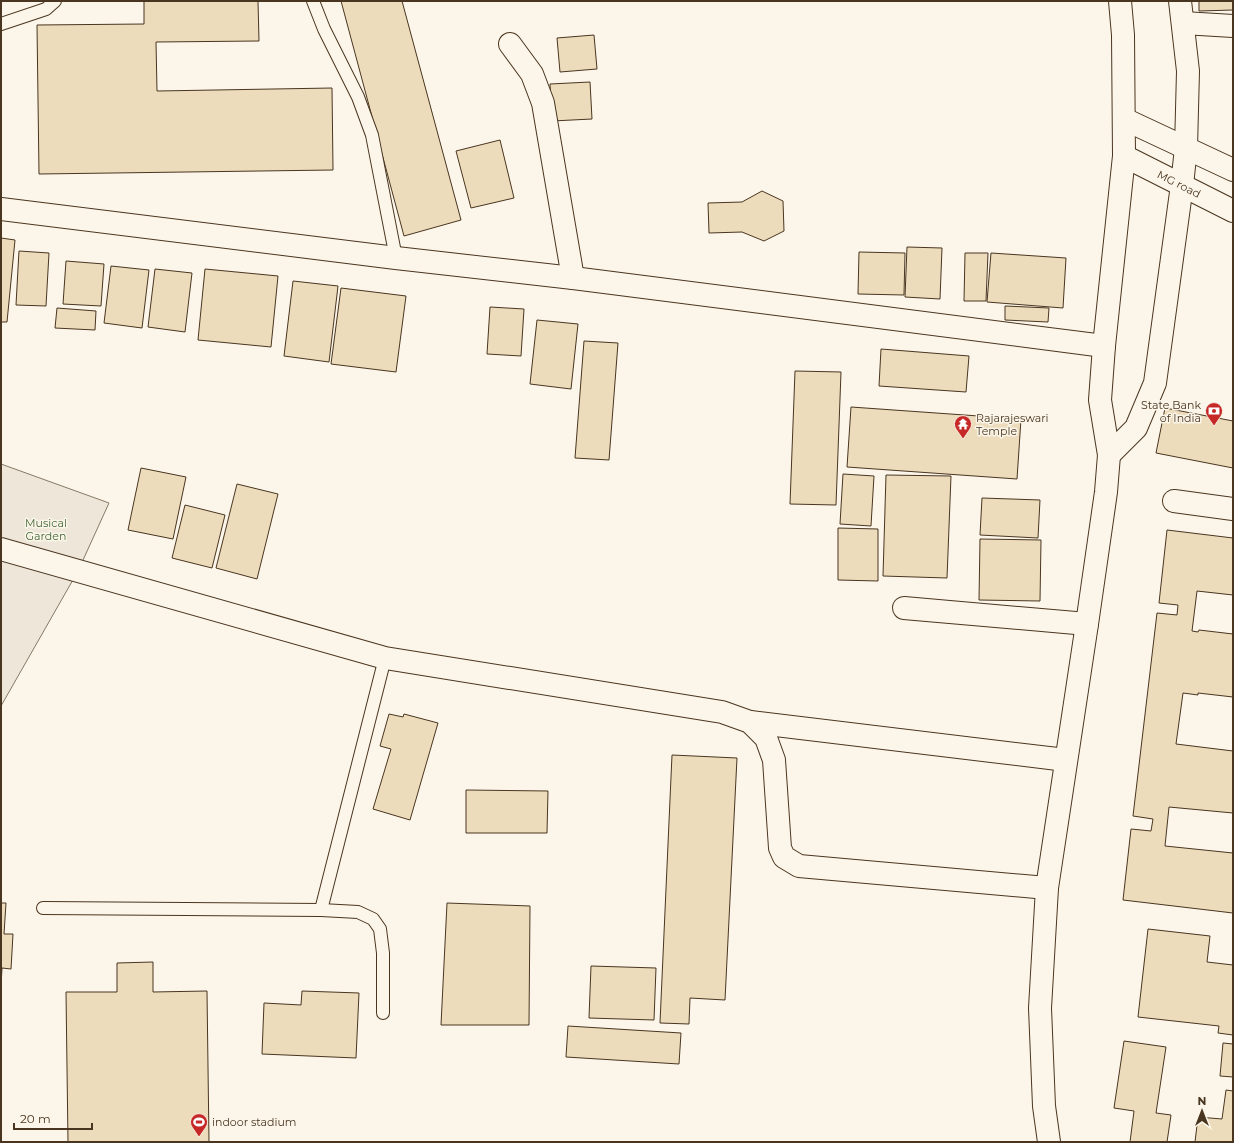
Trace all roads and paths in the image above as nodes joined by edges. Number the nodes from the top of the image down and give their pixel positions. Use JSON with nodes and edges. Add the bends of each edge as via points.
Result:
{"nodes":[{"id":1,"x":55,"y":1,"type":"edge"},
{"id":2,"x":313,"y":1,"type":"edge"},
{"id":3,"x":1120,"y":1,"type":"edge"},
{"id":4,"x":1180,"y":1,"type":"edge"},
{"id":5,"x":1183,"y":23,"type":"junction"},
{"id":6,"x":1,"y":24,"type":"edge"},
{"id":7,"x":1233,"y":26,"type":"edge"},
{"id":8,"x":510,"y":44,"type":"dead end"},
{"id":9,"x":1124,"y":119,"type":"junction"},
{"id":10,"x":1186,"y":148,"type":"junction"},
{"id":11,"x":1124,"y":156,"type":"junction"},
{"id":12,"x":1233,"y":170,"type":"edge"},
{"id":13,"x":1182,"y":185,"type":"junction"},
{"id":14,"x":1,"y":209,"type":"edge"},
{"id":15,"x":1233,"y":211,"type":"edge"},
{"id":16,"x":396,"y":258,"type":"junction"},
{"id":17,"x":573,"y":278,"type":"junction"},
{"id":18,"x":1104,"y":346,"type":"junction"},
{"id":19,"x":1110,"y":455,"type":"junction"},
{"id":20,"x":1174,"y":501,"type":"dead end"},
{"id":21,"x":1233,"y":509,"type":"edge"},
{"id":22,"x":1,"y":549,"type":"edge"},
{"id":23,"x":904,"y":608,"type":"dead end"},
{"id":24,"x":1087,"y":624,"type":"junction"},
{"id":25,"x":385,"y":658,"type":"junction"},
{"id":26,"x":750,"y":722,"type":"junction"},
{"id":27,"x":1066,"y":760,"type":"junction"},
{"id":28,"x":1047,"y":888,"type":"junction"},
{"id":29,"x":43,"y":908,"type":"dead end"},
{"id":30,"x":321,"y":910,"type":"junction"},
{"id":31,"x":383,"y":1013,"type":"dead end"},
{"id":32,"x":1049,"y":1142,"type":"edge"}],
"edges":[{"from":1,"to":6,"type":"lane","via":[[46,9]]},
{"from":2,"to":16,"type":"lane","via":[[358,97],[372,135]]},
{"from":3,"to":9,"type":"main road"},
{"from":4,"to":5,"type":"main road"},
{"from":5,"to":7,"type":"main road"},
{"from":5,"to":10,"type":"main road","via":[[1188,71]]},
{"from":8,"to":17,"type":"main road","via":[[532,74],[543,103]]},
{"from":9,"to":10,"type":"main road"},
{"from":9,"to":11,"type":"main road"},
{"from":10,"to":12,"type":"main road"},
{"from":10,"to":13,"type":"main road"},
{"from":11,"to":13,"type":"main road","name":"MG road"},
{"from":11,"to":18,"type":"main road"},
{"from":13,"to":15,"type":"main road","name":"MG road"},
{"from":13,"to":19,"type":"main road","via":[[1155,383],[1136,428]]},
{"from":14,"to":16,"type":"main road"},
{"from":16,"to":17,"type":"main road"},
{"from":17,"to":18,"type":"main road"},
{"from":18,"to":19,"type":"main road","via":[[1100,400]]},
{"from":19,"to":24,"type":"main road"},
{"from":20,"to":21,"type":"main road"},
{"from":22,"to":25,"type":"main road"},
{"from":23,"to":24,"type":"main road"},
{"from":24,"to":27,"type":"main road"},
{"from":25,"to":26,"type":"main road","via":[[722,712]]},
{"from":25,"to":30,"type":"lane"},
{"from":26,"to":27,"type":"main road"},
{"from":26,"to":28,"type":"main road","via":[[766,738],[774,760],[780,848],[784,857],[799,866]]},
{"from":27,"to":28,"type":"main road"},
{"from":28,"to":32,"type":"main road","via":[[1040,1008],[1044,1106]]},
{"from":29,"to":30,"type":"lane"},
{"from":30,"to":31,"type":"lane","via":[[358,912],[373,919],[380,929],[383,953]]}]}
